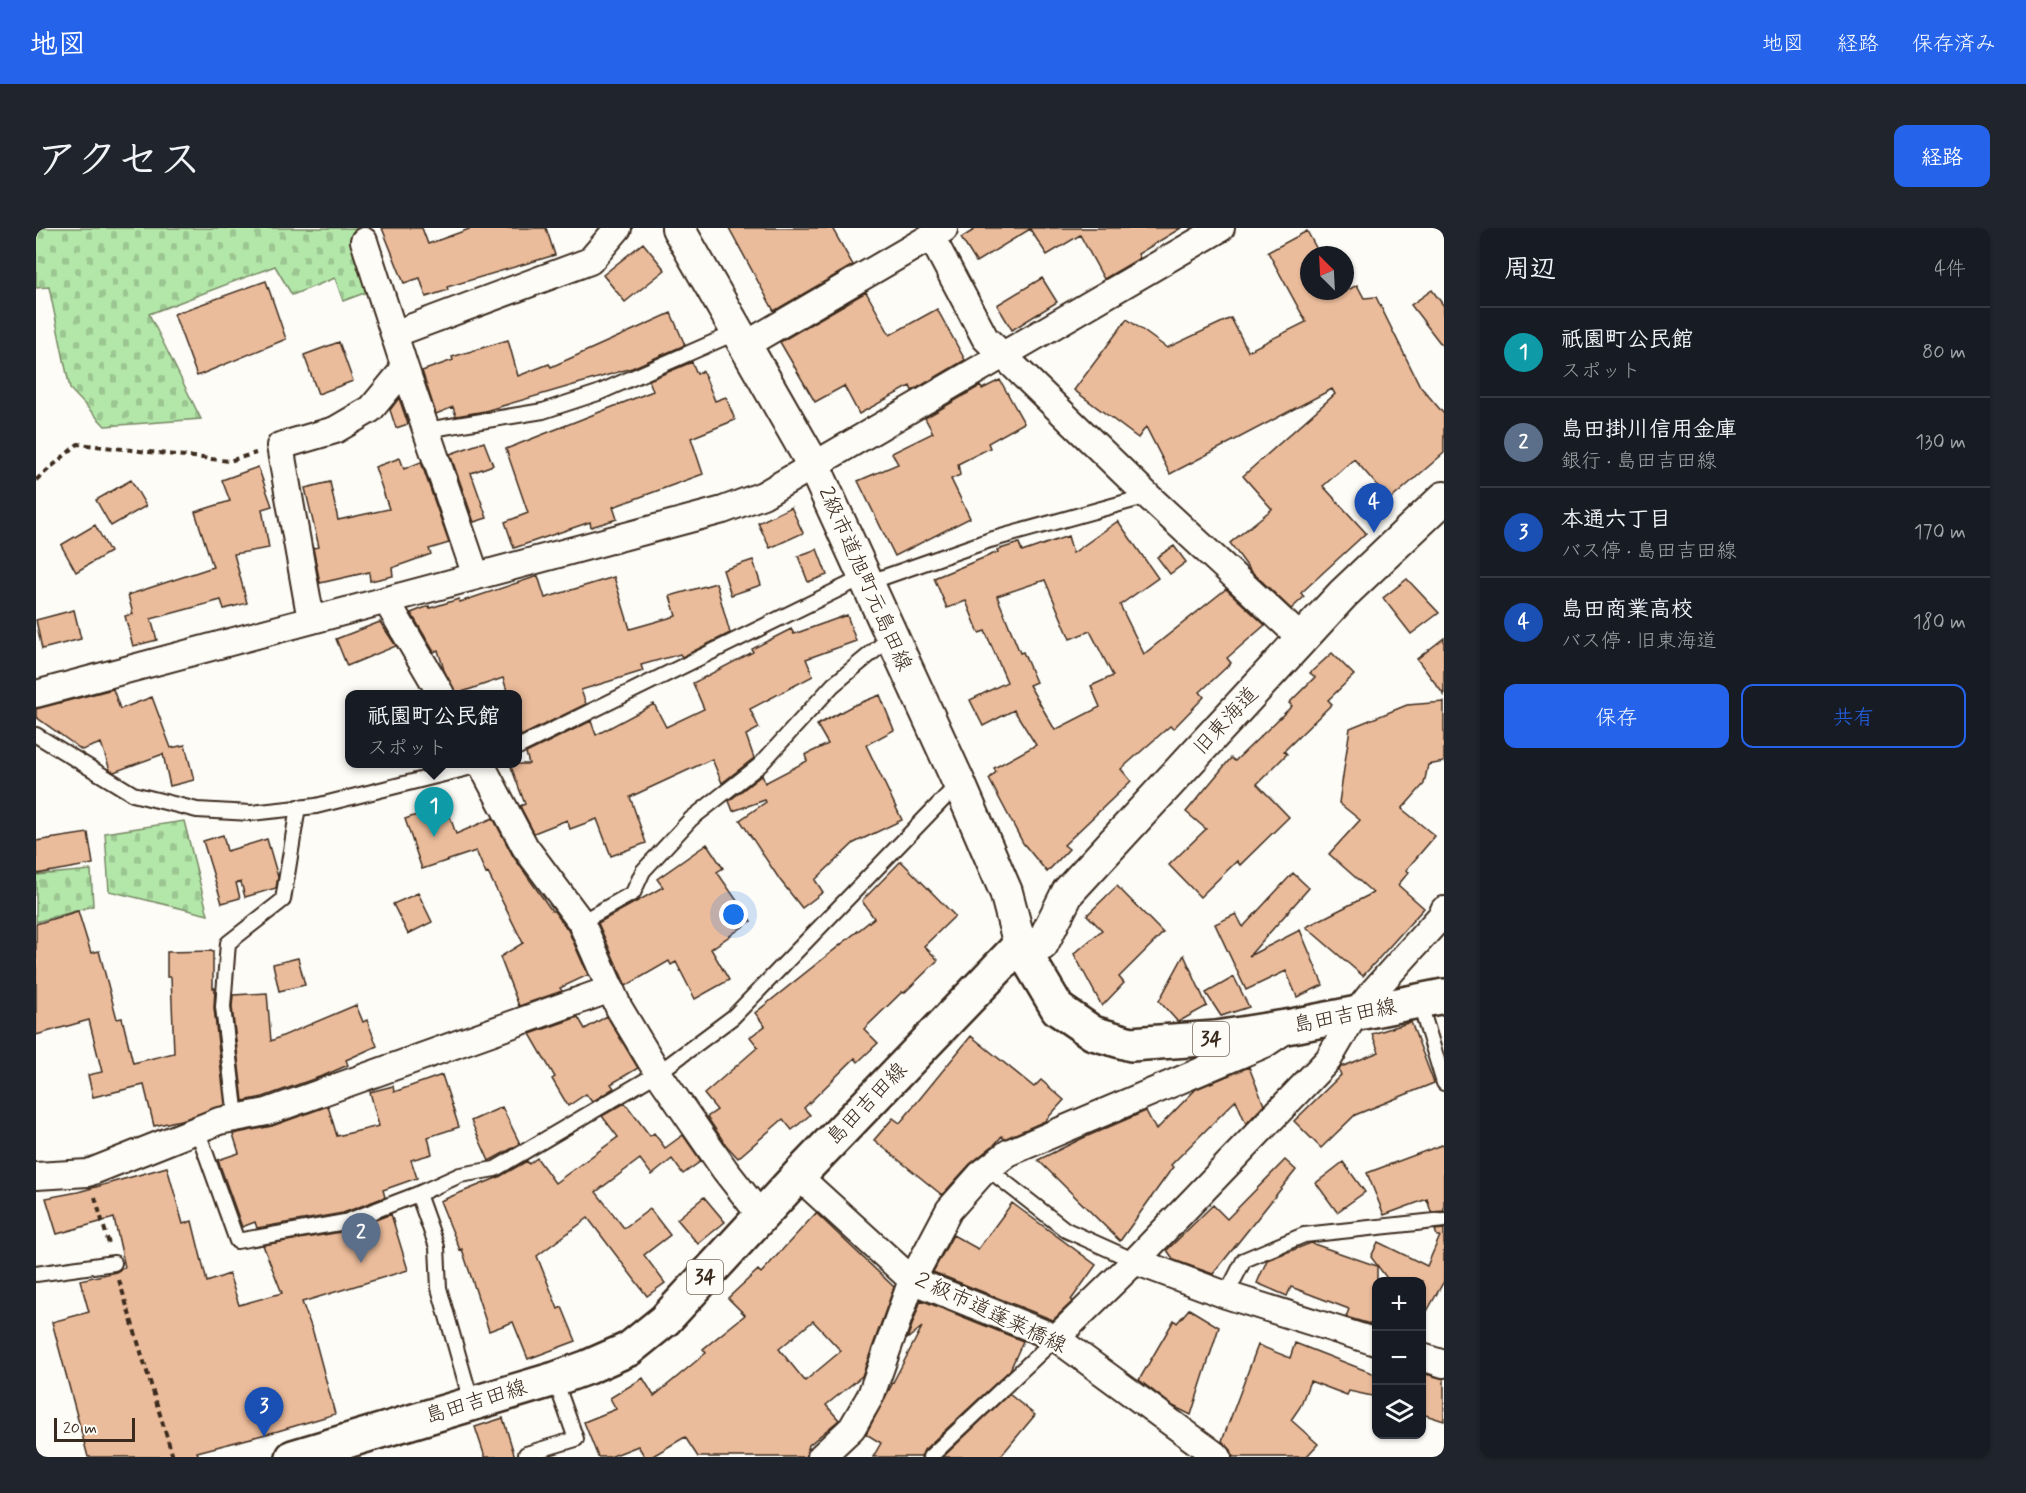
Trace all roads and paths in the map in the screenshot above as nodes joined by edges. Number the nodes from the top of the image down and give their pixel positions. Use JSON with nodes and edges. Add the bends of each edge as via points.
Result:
{"nodes":[{"id":1,"x":618,"y":228,"type":"edge"},
{"id":2,"x":678,"y":228,"type":"edge"},
{"id":3,"x":1221,"y":228,"type":"edge"},
{"id":4,"x":938,"y":232,"type":"edge"},
{"id":5,"x":364,"y":241,"type":"dead end"},
{"id":6,"x":394,"y":334,"type":"junction"},
{"id":7,"x":741,"y":338,"type":"junction"},
{"id":8,"x":1003,"y":354,"type":"junction"},
{"id":9,"x":405,"y":368,"type":"junction"},
{"id":10,"x":426,"y":430,"type":"junction"},
{"id":11,"x":280,"y":446,"type":"junction"},
{"id":12,"x":813,"y":465,"type":"junction"},
{"id":13,"x":36,"y":480,"type":"edge"},
{"id":14,"x":1148,"y":496,"type":"junction"},
{"id":15,"x":1444,"y":498,"type":"edge"},
{"id":16,"x":476,"y":576,"type":"junction"},
{"id":17,"x":865,"y":580,"type":"junction"},
{"id":18,"x":386,"y":600,"type":"junction"},
{"id":19,"x":311,"y":620,"type":"junction"},
{"id":20,"x":891,"y":637,"type":"junction"},
{"id":21,"x":1302,"y":639,"type":"junction"},
{"id":22,"x":439,"y":690,"type":"edge"},
{"id":23,"x":36,"y":694,"type":"edge"},
{"id":24,"x":36,"y":735,"type":"edge"},
{"id":25,"x":522,"y":745,"type":"edge"},
{"id":26,"x":466,"y":768,"type":"edge"},
{"id":27,"x":484,"y":768,"type":"edge"},
{"id":28,"x":959,"y":783,"type":"junction"},
{"id":29,"x":298,"y":807,"type":"junction"},
{"id":30,"x":1444,"y":913,"type":"edge"},
{"id":31,"x":581,"y":922,"type":"junction"},
{"id":32,"x":1020,"y":945,"type":"junction"},
{"id":33,"x":610,"y":989,"type":"junction"},
{"id":34,"x":1432,"y":999,"type":"edge"},
{"id":35,"x":1355,"y":1014,"type":"junction"},
{"id":36,"x":1292,"y":1026,"type":"junction"},
{"id":37,"x":658,"y":1072,"type":"junction"},
{"id":38,"x":1444,"y":1083,"type":"edge"},
{"id":39,"x":236,"y":1118,"type":"junction"},
{"id":40,"x":198,"y":1129,"type":"junction"},
{"id":41,"x":988,"y":1170,"type":"junction"},
{"id":42,"x":88,"y":1173,"type":"junction"},
{"id":43,"x":36,"y":1176,"type":"edge"},
{"id":44,"x":798,"y":1176,"type":"junction"},
{"id":45,"x":418,"y":1194,"type":"junction"},
{"id":46,"x":761,"y":1216,"type":"junction"},
{"id":47,"x":1444,"y":1220,"type":"edge"},
{"id":48,"x":1135,"y":1261,"type":"junction"},
{"id":49,"x":114,"y":1263,"type":"junction"},
{"id":50,"x":36,"y":1274,"type":"edge"},
{"id":51,"x":912,"y":1280,"type":"junction"},
{"id":52,"x":1226,"y":1295,"type":"junction"},
{"id":53,"x":1056,"y":1338,"type":"junction"},
{"id":54,"x":1372,"y":1340,"type":"edge"},
{"id":55,"x":1426,"y":1358,"type":"edge"},
{"id":56,"x":1444,"y":1364,"type":"edge"},
{"id":57,"x":555,"y":1379,"type":"junction"},
{"id":58,"x":472,"y":1404,"type":"junction"},
{"id":59,"x":526,"y":1454,"type":"dead end"},
{"id":60,"x":173,"y":1457,"type":"edge"},
{"id":61,"x":293,"y":1457,"type":"edge"},
{"id":62,"x":821,"y":1457,"type":"edge"},
{"id":63,"x":930,"y":1457,"type":"edge"},
{"id":64,"x":1218,"y":1457,"type":"edge"}],
"edges":[{"from":1,"to":6,"type":"street","via":[[590,261]]},
{"from":2,"to":7,"type":"street","name":"2級市道旭町元島田線"},
{"from":3,"to":8,"type":"street"},
{"from":4,"to":7,"type":"street","via":[[759,337]]},
{"from":4,"to":8,"type":"street","via":[[985,338]]},
{"from":5,"to":6,"type":"street"},
{"from":6,"to":9,"type":"street"},
{"from":7,"to":10,"type":"lane","via":[[543,411]]},
{"from":7,"to":12,"type":"street","name":"2級市道旭町元島田線"},
{"from":8,"to":12,"type":"street"},
{"from":8,"to":14,"type":"street"},
{"from":9,"to":10,"type":"street"},
{"from":9,"to":11,"type":"street","via":[[371,409],[335,430]]},
{"from":10,"to":16,"type":"street"},
{"from":11,"to":13,"type":"path","via":[[229,461],[78,444]]},
{"from":11,"to":19,"type":"street"},
{"from":12,"to":16,"type":"street","via":[[763,495],[723,510]]},
{"from":12,"to":17,"type":"street","name":"2級市道旭町元島田線"},
{"from":14,"to":17,"type":"lane"},
{"from":14,"to":21,"type":"street"},
{"from":15,"to":21,"type":"street","name":"旧東海道","via":[[1343,594]]},
{"from":16,"to":18,"type":"street"},
{"from":17,"to":20,"type":"street","name":"2級市道旭町元島田線"},
{"from":17,"to":25,"type":"lane"},
{"from":18,"to":19,"type":"street"},
{"from":18,"to":22,"type":"street"},
{"from":19,"to":23,"type":"street"},
{"from":20,"to":28,"type":"street","name":"2級市道旭町元島田線"},
{"from":20,"to":31,"type":"lane","via":[[833,685],[760,765],[691,819],[643,871],[633,893]]},
{"from":21,"to":32,"type":"street","name":"旧東海道","via":[[1068,892],[1042,944]]},
{"from":24,"to":29,"type":"lane","via":[[133,794],[197,810],[251,813]]},
{"from":26,"to":29,"type":"lane","via":[[316,806]]},
{"from":27,"to":31,"type":"street","via":[[525,847]]},
{"from":28,"to":32,"type":"street","name":"2級市道旭町元島田線","via":[[1006,892]]},
{"from":28,"to":37,"type":"lane","via":[[733,1017]]},
{"from":29,"to":39,"type":"lane","via":[[283,900],[228,943],[223,1007]]},
{"from":30,"to":35,"type":"street"},
{"from":31,"to":33,"type":"street"},
{"from":32,"to":36,"type":"main road","name":"島田吉田線","number":"34","via":[[1058,1009],[1093,1033],[1131,1044],[1216,1038]]},
{"from":32,"to":44,"type":"main road","name":"島田吉田線","number":"34"},
{"from":33,"to":37,"type":"street"},
{"from":33,"to":39,"type":"street","via":[[267,1112]]},
{"from":34,"to":35,"type":"main road","name":"島田吉田線","number":"34"},
{"from":34,"to":38,"type":"lane"},
{"from":35,"to":36,"type":"main road","name":"島田吉田線","number":"34"},
{"from":35,"to":48,"type":"street","via":[[1328,1060]]},
{"from":36,"to":41,"type":"street","via":[[1265,1044],[1008,1153]]},
{"from":37,"to":45,"type":"lane","via":[[495,1169],[460,1175]]},
{"from":37,"to":46,"type":"street"},
{"from":39,"to":40,"type":"street"},
{"from":40,"to":42,"type":"street"},
{"from":40,"to":45,"type":"lane","via":[[237,1242],[345,1222]]},
{"from":41,"to":48,"type":"lane","via":[[1066,1230]]},
{"from":41,"to":51,"type":"street","via":[[949,1210]]},
{"from":42,"to":43,"type":"street"},
{"from":42,"to":49,"type":"path"},
{"from":44,"to":46,"type":"main road","name":"島田吉田線","number":"34"},
{"from":44,"to":51,"type":"street","name":"２級市道蓬莱橋線"},
{"from":45,"to":58,"type":"lane","via":[[437,1247],[439,1288]]},
{"from":46,"to":57,"type":"main road","name":"島田吉田線","number":"34","via":[[665,1320],[629,1349]]},
{"from":47,"to":52,"type":"lane","via":[[1304,1235],[1244,1260]]},
{"from":48,"to":52,"type":"street"},
{"from":48,"to":53,"type":"street"},
{"from":49,"to":50,"type":"lane"},
{"from":49,"to":60,"type":"path"},
{"from":51,"to":53,"type":"street","name":"２級市道蓬莱橋線"},
{"from":51,"to":62,"type":"street","via":[[871,1395],[852,1428]]},
{"from":52,"to":54,"type":"street"},
{"from":53,"to":63,"type":"lane"},
{"from":53,"to":64,"type":"street","name":"２級市道蓬莱橋線"},
{"from":55,"to":56,"type":"street"},
{"from":57,"to":58,"type":"main road","name":"島田吉田線","number":"34"},
{"from":57,"to":59,"type":"lane","via":[[576,1438]]},
{"from":58,"to":61,"type":"main road","name":"島田吉田線","number":"34"}]}
